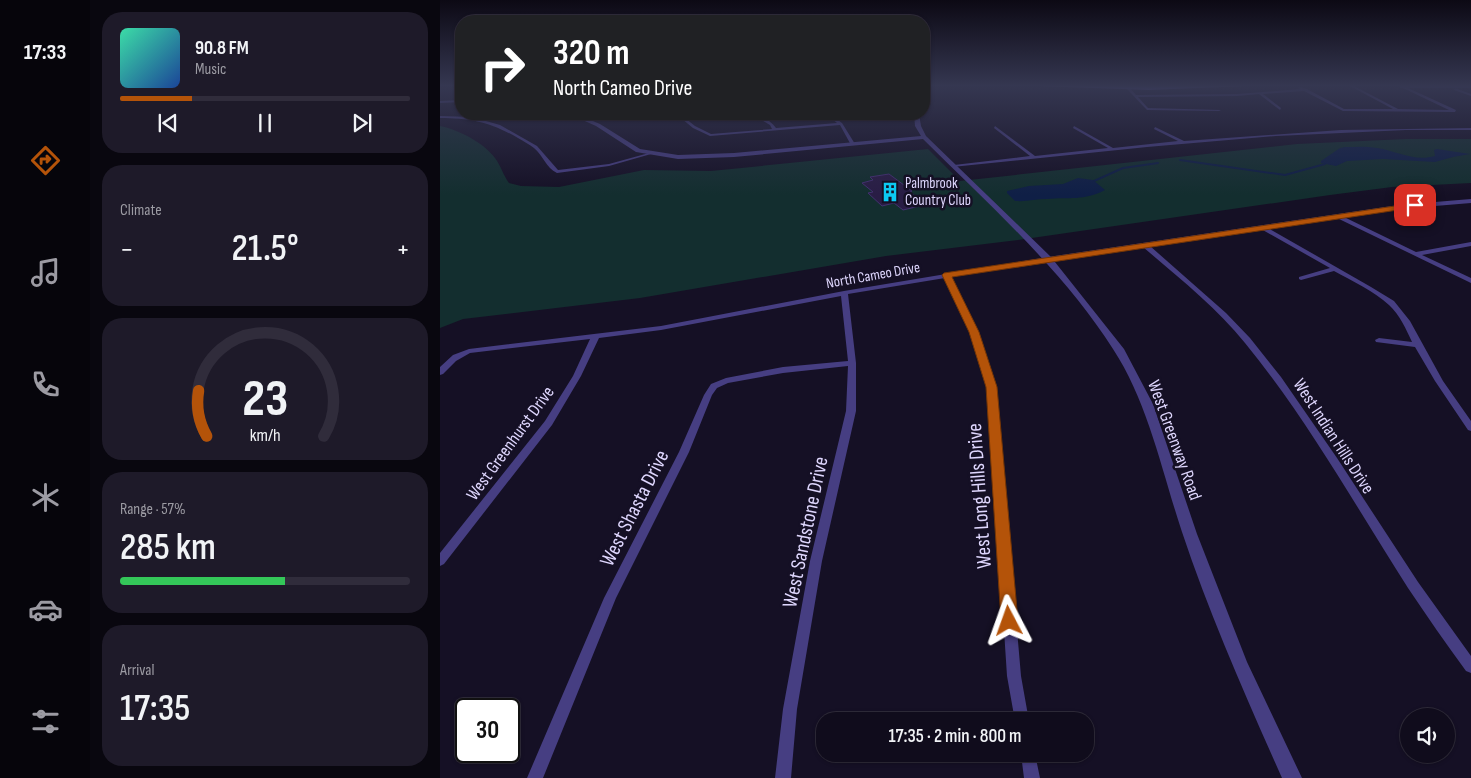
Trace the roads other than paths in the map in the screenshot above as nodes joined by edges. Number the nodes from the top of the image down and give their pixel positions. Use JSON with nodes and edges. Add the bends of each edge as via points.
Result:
{"nodes":[{"id":1,"x":492,"y":122,"type":"edge"},
{"id":2,"x":590,"y":122,"type":"edge"},
{"id":3,"x":688,"y":122,"type":"edge"},
{"id":4,"x":768,"y":122,"type":"edge"},
{"id":5,"x":918,"y":122,"type":"edge"},
{"id":6,"x":840,"y":124,"type":"joint"},
{"id":7,"x":995,"y":127,"type":"dead end"},
{"id":8,"x":1074,"y":127,"type":"dead end"},
{"id":9,"x":1155,"y":128,"type":"dead end"},
{"id":10,"x":1471,"y":129,"type":"edge"},
{"id":11,"x":774,"y":130,"type":"junction"},
{"id":12,"x":1247,"y":132,"type":"dead end"},
{"id":13,"x":1253,"y":135,"type":"junction"},
{"id":14,"x":924,"y":137,"type":"junction"},
{"id":15,"x":1183,"y":142,"type":"junction"},
{"id":16,"x":853,"y":144,"type":"junction"},
{"id":17,"x":1112,"y":149,"type":"junction"},
{"id":18,"x":649,"y":154,"type":"junction"},
{"id":19,"x":1035,"y":158,"type":"junction"},
{"id":20,"x":954,"y":166,"type":"junction"},
{"id":21,"x":1471,"y":201,"type":"edge"},
{"id":22,"x":1338,"y":216,"type":"junction"},
{"id":23,"x":1261,"y":228,"type":"junction"},
{"id":24,"x":1471,"y":244,"type":"edge"},
{"id":25,"x":1145,"y":245,"type":"junction"},
{"id":26,"x":1414,"y":254,"type":"junction"},
{"id":27,"x":1048,"y":258,"type":"junction"},
{"id":28,"x":1335,"y":269,"type":"junction"},
{"id":29,"x":947,"y":275,"type":"junction"},
{"id":30,"x":1301,"y":278,"type":"dead end"},
{"id":31,"x":1471,"y":281,"type":"edge"},
{"id":32,"x":844,"y":293,"type":"junction"},
{"id":33,"x":595,"y":337,"type":"junction"},
{"id":34,"x":1379,"y":340,"type":"dead end"},
{"id":35,"x":1418,"y":345,"type":"junction"},
{"id":36,"x":852,"y":363,"type":"junction"},
{"id":37,"x":440,"y":372,"type":"edge"},
{"id":38,"x":1471,"y":428,"type":"edge"},
{"id":39,"x":440,"y":562,"type":"edge"},
{"id":40,"x":1471,"y":667,"type":"edge"},
{"id":41,"x":1020,"y":712,"type":"edge"},
{"id":42,"x":1029,"y":762,"type":"edge"},
{"id":43,"x":535,"y":778,"type":"edge"},
{"id":44,"x":782,"y":778,"type":"edge"},
{"id":45,"x":1032,"y":778,"type":"edge"},
{"id":46,"x":1292,"y":778,"type":"edge"}],
"edges":[{"from":1,"to":18,"type":"street","via":[[536,147],[557,172],[609,165]]},
{"from":2,"to":18,"type":"street"},
{"from":3,"to":11,"type":"street","via":[[710,134]]},
{"from":4,"to":11,"type":"street"},
{"from":5,"to":14,"type":"street","name":"West Greenway Road"},
{"from":6,"to":11,"type":"street"},
{"from":6,"to":16,"type":"street"},
{"from":7,"to":19,"type":"street"},
{"from":8,"to":17,"type":"street"},
{"from":9,"to":15,"type":"street"},
{"from":10,"to":13,"type":"street","via":[[1362,129]]},
{"from":12,"to":13,"type":"street"},
{"from":13,"to":15,"type":"street"},
{"from":14,"to":16,"type":"street"},
{"from":14,"to":20,"type":"street","name":"West Greenway Road"},
{"from":15,"to":17,"type":"street"},
{"from":16,"to":18,"type":"street","via":[[708,157]]},
{"from":17,"to":19,"type":"street"},
{"from":19,"to":20,"type":"street"},
{"from":20,"to":27,"type":"street","name":"West Greenway Road"},
{"from":21,"to":22,"type":"street","name":"North Cameo Drive"},
{"from":22,"to":23,"type":"street","name":"North Cameo Drive"},
{"from":22,"to":26,"type":"street"},
{"from":23,"to":25,"type":"street","name":"North Cameo Drive"},
{"from":23,"to":28,"type":"street"},
{"from":24,"to":26,"type":"street"},
{"from":25,"to":27,"type":"street","name":"North Cameo Drive"},
{"from":25,"to":40,"type":"street","name":"West Indian Hills Drive","via":[[1193,285],[1246,339],[1291,398],[1392,554]]},
{"from":26,"to":31,"type":"street"},
{"from":27,"to":29,"type":"street","name":"North Cameo Drive"},
{"from":27,"to":46,"type":"street","name":"West Greenway Road","via":[[1119,349],[1147,404],[1190,534],[1239,663]]},
{"from":28,"to":30,"type":"street"},
{"from":28,"to":35,"type":"street","via":[[1391,303],[1406,321]]},
{"from":29,"to":32,"type":"street","name":"North Cameo Drive"},
{"from":29,"to":41,"type":"street","name":"West Long Hills Drive","via":[[974,332],[992,387],[1013,667]]},
{"from":32,"to":33,"type":"street","name":"North Cameo Drive"},
{"from":32,"to":36,"type":"street","name":"West Sandstone Drive"},
{"from":33,"to":37,"type":"street","name":"North Cameo Drive","via":[[469,351],[448,362]]},
{"from":33,"to":39,"type":"street","name":"West Greenhurst Drive","via":[[578,376],[549,423]]},
{"from":34,"to":35,"type":"street"},
{"from":35,"to":38,"type":"street"},
{"from":36,"to":43,"type":"street","name":"West Shasta Drive","via":[[783,370],[714,386],[610,598]]},
{"from":36,"to":44,"type":"street","name":"West Sandstone Drive","via":[[851,411],[816,561],[790,709]]},
{"from":42,"to":45,"type":"street"}]}
